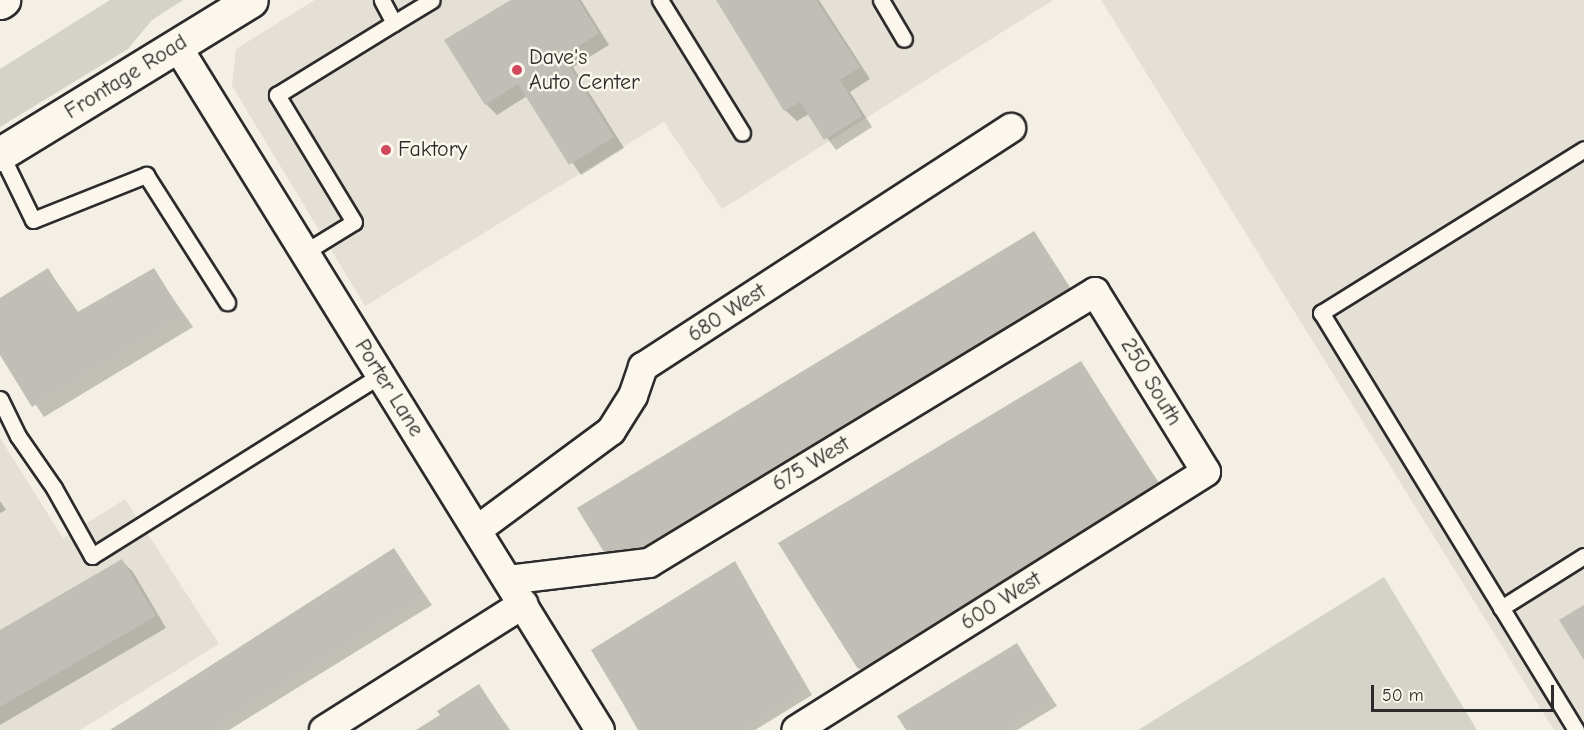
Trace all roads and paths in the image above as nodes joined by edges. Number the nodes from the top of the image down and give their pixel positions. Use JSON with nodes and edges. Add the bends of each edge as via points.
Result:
{"nodes":[{"id":1,"x":251,"y":0,"type":"edge"},
{"id":2,"x":382,"y":0,"type":"edge"},
{"id":3,"x":432,"y":0,"type":"edge"},
{"id":4,"x":660,"y":0,"type":"edge"},
{"id":5,"x":881,"y":0,"type":"edge"},
{"id":6,"x":394,"y":22,"type":"junction"},
{"id":7,"x":904,"y":39,"type":"dead end"},
{"id":8,"x":177,"y":46,"type":"junction"},
{"id":9,"x":1011,"y":128,"type":"dead end"},
{"id":10,"x":742,"y":133,"type":"dead end"},
{"id":11,"x":1584,"y":148,"type":"edge"},
{"id":12,"x":1,"y":154,"type":"edge"},
{"id":13,"x":305,"y":252,"type":"junction"},
{"id":14,"x":1095,"y":292,"type":"joint"},
{"id":15,"x":227,"y":302,"type":"dead end"},
{"id":16,"x":381,"y":375,"type":"junction"},
{"id":17,"x":0,"y":399,"type":"edge"},
{"id":18,"x":1206,"y":472,"type":"joint"},
{"id":19,"x":477,"y":530,"type":"junction"},
{"id":20,"x":1584,"y":556,"type":"edge"},
{"id":21,"x":508,"y":580,"type":"junction"},
{"id":22,"x":523,"y":604,"type":"junction"},
{"id":23,"x":1501,"y":608,"type":"junction"},
{"id":24,"x":324,"y":730,"type":"edge"},
{"id":25,"x":600,"y":730,"type":"edge"},
{"id":26,"x":796,"y":730,"type":"edge"},
{"id":27,"x":1576,"y":730,"type":"edge"}],
"edges":[{"from":1,"to":8,"type":"street","name":"Frontage Road"},
{"from":2,"to":6,"type":"lane"},
{"from":3,"to":6,"type":"lane"},
{"from":4,"to":10,"type":"lane"},
{"from":5,"to":7,"type":"lane"},
{"from":6,"to":13,"type":"lane","via":[[277,95],[354,222]]},
{"from":8,"to":12,"type":"street","name":"Frontage Road"},
{"from":8,"to":13,"type":"street","name":"Porter Lane"},
{"from":9,"to":19,"type":"street","name":"680 West","via":[[644,368],[612,432]]},
{"from":11,"to":23,"type":"lane","via":[[1321,313]]},
{"from":12,"to":15,"type":"lane","via":[[33,220],[146,175]]},
{"from":13,"to":16,"type":"street","name":"Porter Lane"},
{"from":14,"to":18,"type":"street","name":"250 South"},
{"from":14,"to":21,"type":"street","name":"675 West","via":[[649,563]]},
{"from":16,"to":17,"type":"lane","via":[[93,556],[18,436]]},
{"from":16,"to":19,"type":"street","name":"Porter Lane"},
{"from":18,"to":26,"type":"street","name":"600 West"},
{"from":19,"to":21,"type":"street","name":"Porter Lane"},
{"from":20,"to":23,"type":"lane"},
{"from":21,"to":22,"type":"street","name":"Porter Lane"},
{"from":22,"to":24,"type":"street"},
{"from":22,"to":25,"type":"street","name":"Porter Lane"},
{"from":23,"to":27,"type":"lane"}]}
